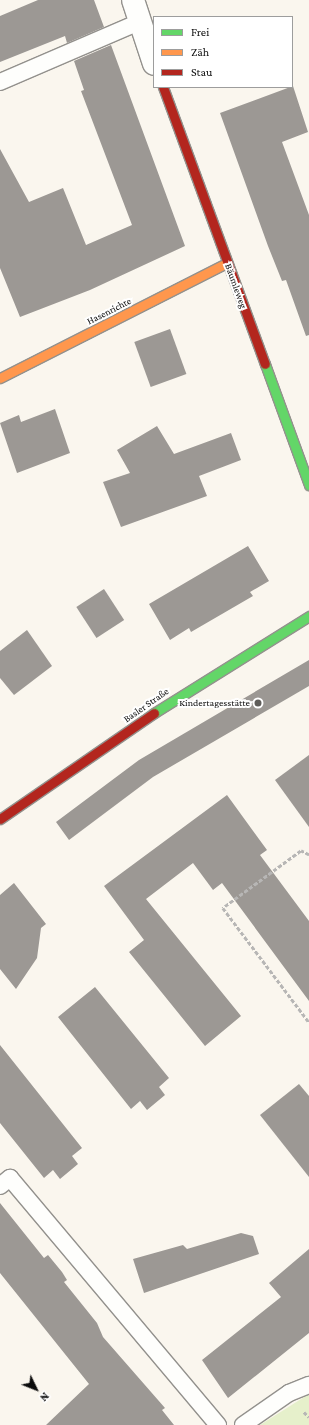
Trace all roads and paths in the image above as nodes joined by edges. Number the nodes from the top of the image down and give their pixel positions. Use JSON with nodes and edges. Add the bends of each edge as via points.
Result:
{"nodes":[{"id":1,"x":133,"y":0,"type":"edge"},
{"id":2,"x":138,"y":22,"type":"junction"},
{"id":3,"x":153,"y":61,"type":"edge"},
{"id":4,"x":0,"y":82,"type":"edge"},
{"id":5,"x":162,"y":88,"type":"edge"},
{"id":6,"x":228,"y":264,"type":"junction"},
{"id":7,"x":0,"y":378,"type":"edge"},
{"id":8,"x":309,"y":485,"type":"edge"},
{"id":9,"x":309,"y":616,"type":"edge"},
{"id":10,"x":0,"y":819,"type":"edge"},
{"id":11,"x":309,"y":855,"type":"edge"},
{"id":12,"x":309,"y":1022,"type":"edge"},
{"id":13,"x":0,"y":1186,"type":"edge"},
{"id":14,"x":309,"y":1385,"type":"edge"},
{"id":15,"x":218,"y":1425,"type":"edge"},
{"id":16,"x":243,"y":1425,"type":"edge"}],
"edges":[{"from":1,"to":2,"type":"street"},
{"from":2,"to":3,"type":"street"},
{"from":2,"to":4,"type":"lane"},
{"from":5,"to":6,"type":"street","name":"Bäumleweg"},
{"from":6,"to":7,"type":"street","name":"Hasenrichte"},
{"from":6,"to":8,"type":"street","name":"Bäumleweg"},
{"from":9,"to":10,"type":"street","name":"Basler Straße","via":[[185,691]]},
{"from":11,"to":12,"type":"path","via":[[301,851],[223,908]]},
{"from":13,"to":15,"type":"lane","via":[[10,1178]]},
{"from":14,"to":16,"type":"lane","via":[[289,1393]]}]}
